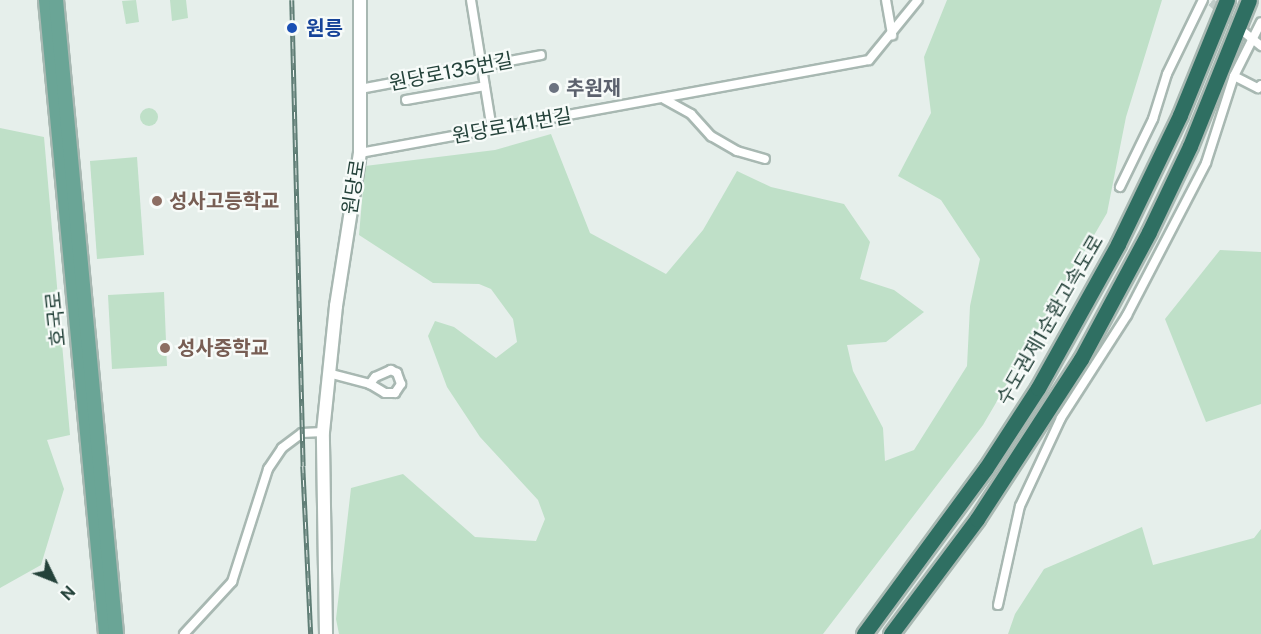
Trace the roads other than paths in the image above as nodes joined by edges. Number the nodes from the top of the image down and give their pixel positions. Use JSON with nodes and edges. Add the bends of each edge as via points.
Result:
{"nodes":[{"id":1,"x":46,"y":0,"type":"edge"},
{"id":2,"x":56,"y":0,"type":"edge"},
{"id":3,"x":360,"y":0,"type":"edge"},
{"id":4,"x":471,"y":0,"type":"edge"},
{"id":5,"x":886,"y":0,"type":"edge"},
{"id":6,"x":918,"y":0,"type":"edge"},
{"id":7,"x":1227,"y":0,"type":"edge"},
{"id":8,"x":1249,"y":0,"type":"edge"},
{"id":9,"x":1208,"y":1,"type":"edge"},
{"id":10,"x":1261,"y":22,"type":"edge"},
{"id":11,"x":892,"y":35,"type":"junction"},
{"id":12,"x":1248,"y":35,"type":"junction"},
{"id":13,"x":1261,"y":46,"type":"edge"},
{"id":14,"x":541,"y":55,"type":"dead end"},
{"id":15,"x":482,"y":67,"type":"junction"},
{"id":16,"x":1234,"y":76,"type":"junction"},
{"id":17,"x":1261,"y":85,"type":"edge"},
{"id":18,"x":485,"y":86,"type":"junction"},
{"id":19,"x":360,"y":89,"type":"junction"},
{"id":20,"x":663,"y":99,"type":"junction"},
{"id":21,"x":406,"y":100,"type":"dead end"},
{"id":22,"x":492,"y":129,"type":"junction"},
{"id":23,"x":360,"y":153,"type":"junction"},
{"id":24,"x":765,"y":159,"type":"dead end"},
{"id":25,"x":1120,"y":187,"type":"dead end"},
{"id":26,"x":328,"y":373,"type":"junction"},
{"id":27,"x":370,"y":384,"type":"dead end"},
{"id":28,"x":323,"y":432,"type":"junction"},
{"id":29,"x":998,"y":605,"type":"dead end"},
{"id":30,"x":106,"y":634,"type":"edge"},
{"id":31,"x":116,"y":634,"type":"edge"},
{"id":32,"x":184,"y":634,"type":"edge"},
{"id":33,"x":326,"y":634,"type":"edge"},
{"id":34,"x":864,"y":634,"type":"edge"},
{"id":35,"x":891,"y":634,"type":"edge"}],
"edges":[{"from":1,"to":30,"type":"main road","name":"호국로"},
{"from":2,"to":31,"type":"main road","name":"호국로"},
{"from":3,"to":19,"type":"main road","name":"원당로"},
{"from":4,"to":15,"type":"street"},
{"from":5,"to":11,"type":"street"},
{"from":6,"to":11,"type":"street","name":"원당로141번길"},
{"from":7,"to":34,"type":"highway","name":"수도권제1순환고속도로","via":[[1180,116],[1118,244],[1038,387],[987,468]]},
{"from":8,"to":35,"type":"highway","via":[[1190,146],[1081,360],[977,519]]},
{"from":9,"to":25,"type":"street","via":[[1167,74],[1154,119]]},
{"from":10,"to":12,"type":"street"},
{"from":11,"to":20,"type":"street","name":"원당로141번길","via":[[869,60]]},
{"from":12,"to":13,"type":"street"},
{"from":12,"to":16,"type":"street"},
{"from":14,"to":15,"type":"street","name":"원당로135번길"},
{"from":15,"to":18,"type":"street"},
{"from":15,"to":19,"type":"street","name":"원당로135번길"},
{"from":16,"to":17,"type":"street","via":[[1258,88]]},
{"from":16,"to":29,"type":"street","via":[[1206,163],[1127,315],[1060,418],[1020,506]]},
{"from":18,"to":21,"type":"street"},
{"from":18,"to":22,"type":"street"},
{"from":19,"to":23,"type":"main road","name":"원당로"},
{"from":20,"to":22,"type":"street","name":"원당로141번길"},
{"from":20,"to":24,"type":"street","via":[[691,114],[711,136],[737,151]]},
{"from":22,"to":23,"type":"street","name":"원당로141번길"},
{"from":23,"to":26,"type":"main road","name":"원당로"},
{"from":26,"to":27,"type":"street"},
{"from":26,"to":28,"type":"main road","name":"원당로"},
{"from":28,"to":32,"type":"street","via":[[302,433],[282,448],[267,469],[232,582]]},
{"from":28,"to":33,"type":"main road","name":"원당로"}]}
